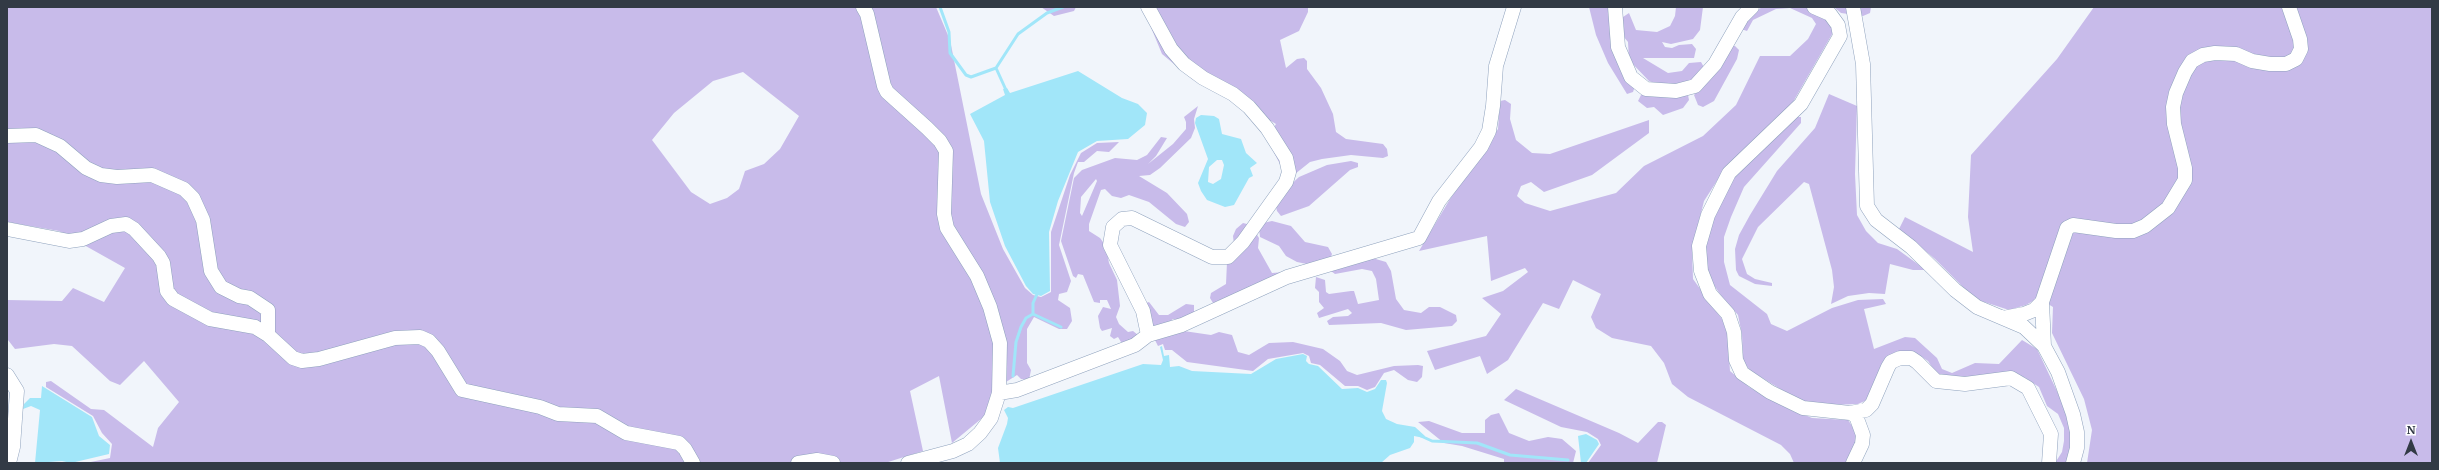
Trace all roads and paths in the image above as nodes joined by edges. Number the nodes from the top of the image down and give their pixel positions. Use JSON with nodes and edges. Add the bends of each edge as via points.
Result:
{"nodes":[{"id":1,"x":863,"y":7,"type":"edge"},
{"id":2,"x":1148,"y":7,"type":"edge"},
{"id":3,"x":1514,"y":7,"type":"edge"},
{"id":4,"x":1615,"y":7,"type":"edge"},
{"id":5,"x":1752,"y":7,"type":"edge"},
{"id":6,"x":1814,"y":7,"type":"edge"},
{"id":7,"x":1853,"y":7,"type":"edge"},
{"id":8,"x":2289,"y":7,"type":"edge"},
{"id":9,"x":1859,"y":34,"type":"junction"},
{"id":10,"x":1840,"y":36,"type":"junction"},
{"id":11,"x":7,"y":136,"type":"edge"},
{"id":12,"x":7,"y":229,"type":"edge"},
{"id":13,"x":2042,"y":302,"type":"junction"},
{"id":14,"x":2002,"y":318,"type":"junction"},
{"id":15,"x":268,"y":335,"type":"junction"},
{"id":16,"x":1148,"y":335,"type":"junction"},
{"id":17,"x":2044,"y":346,"type":"junction"},
{"id":18,"x":8,"y":375,"type":"edge"},
{"id":19,"x":999,"y":393,"type":"junction"},
{"id":20,"x":1850,"y":413,"type":"junction"},
{"id":21,"x":9,"y":463,"type":"edge"},
{"id":22,"x":693,"y":463,"type":"edge"},
{"id":23,"x":798,"y":463,"type":"edge"},
{"id":24,"x":833,"y":463,"type":"edge"},
{"id":25,"x":908,"y":463,"type":"edge"},
{"id":26,"x":1853,"y":463,"type":"edge"},
{"id":27,"x":2049,"y":463,"type":"edge"},
{"id":28,"x":2073,"y":463,"type":"edge"}],
"edges":[{"from":1,"to":19,"type":"street","via":[[887,92],[940,141],[946,151],[944,214],[947,228],[977,276],[997,326],[1001,362]]},
{"from":2,"to":16,"type":"street","via":[[1171,48],[1184,64],[1203,78],[1233,94],[1250,108],[1286,158],[1289,172],[1286,182],[1243,242],[1228,257],[1212,257],[1132,218],[1122,219],[1113,227],[1110,245],[1143,311]]},
{"from":3,"to":16,"type":"street","via":[[1496,66],[1489,131],[1481,147],[1439,201],[1419,238],[1287,277],[1182,326]]},
{"from":4,"to":5,"type":"street","via":[[1618,47],[1631,76],[1646,89],[1676,91],[1695,86],[1715,64],[1742,17]]},
{"from":6,"to":10,"type":"street","via":[[1830,14],[1838,25]]},
{"from":7,"to":9,"type":"street"},
{"from":8,"to":13,"type":"street","via":[[2300,39],[2301,49],[2296,59],[2286,64],[2270,64],[2252,61],[2236,54],[2215,53],[2203,55],[2192,61],[2180,82],[2173,107],[2174,124],[2185,168],[2185,180],[2180,192],[2156,219],[2133,231],[2073,225],[2067,228]]},
{"from":9,"to":10,"type":"street"},
{"from":9,"to":14,"type":"street","via":[[1865,100],[1867,206],[1876,220],[1911,247],[1955,290],[1978,307]]},
{"from":10,"to":20,"type":"street","via":[[1801,104],[1729,173],[1708,215],[1699,246],[1701,271],[1710,294],[1728,314],[1734,332],[1736,360],[1742,373],[1770,392],[1803,408]]},
{"from":11,"to":15,"type":"street","via":[[36,135],[60,146],[86,168],[101,175],[152,175],[184,189],[193,198],[203,220],[211,271],[221,287],[239,296],[250,298],[268,310]]},
{"from":12,"to":15,"type":"street","via":[[69,241],[83,239],[111,226],[126,224],[159,256],[163,264],[167,291],[173,299],[210,318],[248,325]]},
{"from":13,"to":14,"type":"street","via":[[2034,310],[2024,314]]},
{"from":13,"to":17,"type":"street"},
{"from":14,"to":17,"type":"street","via":[[2024,327]]},
{"from":15,"to":22,"type":"street","via":[[293,358],[302,361],[319,359],[395,338],[420,337],[429,341],[438,351],[462,390],[540,407],[558,414],[597,416],[626,433],[679,444],[686,449]]},
{"from":16,"to":19,"type":"street","via":[[1135,345],[1017,390]]},
{"from":17,"to":28,"type":"street","via":[[2058,372],[2073,414],[2077,448]]},
{"from":18,"to":21,"type":"street","via":[[16,391],[13,447]]},
{"from":19,"to":25,"type":"street","via":[[991,418],[968,444],[953,451]]},
{"from":20,"to":26,"type":"street","via":[[1856,416],[1863,435],[1862,444]]},
{"from":20,"to":27,"type":"street","via":[[1866,410],[1872,404],[1888,367],[1900,358],[1911,358],[1936,381],[1965,384],[2011,378],[2028,388],[2051,434]]},
{"from":23,"to":24,"type":"street","via":[[817,460]]}]}
